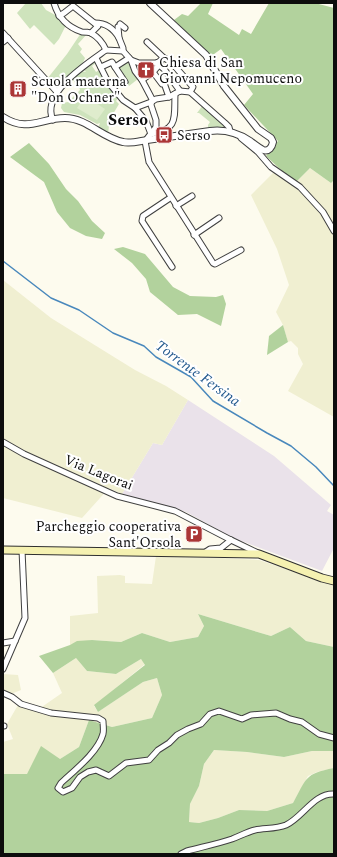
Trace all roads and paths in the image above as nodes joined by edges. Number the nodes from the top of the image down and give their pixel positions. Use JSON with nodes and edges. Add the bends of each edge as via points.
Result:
{"nodes":[{"id":1,"x":54,"y":3,"type":"edge"},
{"id":2,"x":150,"y":3,"type":"edge"},
{"id":3,"x":59,"y":16,"type":"junction"},
{"id":4,"x":94,"y":23,"type":"junction"},
{"id":5,"x":125,"y":28,"type":"dead end"},
{"id":6,"x":3,"y":33,"type":"edge"},
{"id":7,"x":91,"y":33,"type":"junction"},
{"id":8,"x":8,"y":38,"type":"junction"},
{"id":9,"x":119,"y":38,"type":"junction"},
{"id":10,"x":3,"y":42,"type":"edge"},
{"id":11,"x":147,"y":42,"type":"dead end"},
{"id":12,"x":106,"y":48,"type":"junction"},
{"id":13,"x":123,"y":51,"type":"junction"},
{"id":14,"x":96,"y":58,"type":"junction"},
{"id":15,"x":164,"y":58,"type":"junction"},
{"id":16,"x":130,"y":59,"type":"junction"},
{"id":17,"x":158,"y":64,"type":"junction"},
{"id":18,"x":101,"y":67,"type":"junction"},
{"id":19,"x":116,"y":67,"type":"junction"},
{"id":20,"x":154,"y":72,"type":"junction"},
{"id":21,"x":142,"y":80,"type":"junction"},
{"id":22,"x":125,"y":82,"type":"dead end"},
{"id":23,"x":180,"y":91,"type":"junction"},
{"id":24,"x":57,"y":92,"type":"junction"},
{"id":25,"x":190,"y":92,"type":"junction"},
{"id":26,"x":175,"y":94,"type":"junction"},
{"id":27,"x":169,"y":97,"type":"junction"},
{"id":28,"x":152,"y":102,"type":"junction"},
{"id":29,"x":135,"y":108,"type":"junction"},
{"id":30,"x":3,"y":117,"type":"edge"},
{"id":31,"x":53,"y":120,"type":"junction"},
{"id":32,"x":230,"y":131,"type":"junction"},
{"id":33,"x":151,"y":134,"type":"junction"},
{"id":34,"x":242,"y":135,"type":"junction"},
{"id":35,"x":145,"y":141,"type":"junction"},
{"id":36,"x":192,"y":196,"type":"dead end"},
{"id":37,"x":170,"y":198,"type":"junction"},
{"id":38,"x":176,"y":206,"type":"junction"},
{"id":39,"x":219,"y":218,"type":"dead end"},
{"id":40,"x":334,"y":231,"type":"edge"},
{"id":41,"x":194,"y":235,"type":"junction"},
{"id":42,"x":241,"y":250,"type":"dead end"},
{"id":43,"x":172,"y":267,"type":"dead end"},
{"id":44,"x":3,"y":442,"type":"edge"},
{"id":45,"x":230,"y":540,"type":"junction"},
{"id":46,"x":3,"y":550,"type":"edge"},
{"id":47,"x":22,"y":550,"type":"junction"},
{"id":48,"x":204,"y":553,"type":"junction"},
{"id":49,"x":231,"y":553,"type":"junction"},
{"id":50,"x":259,"y":554,"type":"junction"},
{"id":51,"x":334,"y":581,"type":"edge"},
{"id":52,"x":15,"y":641,"type":"junction"},
{"id":53,"x":3,"y":643,"type":"edge"},
{"id":54,"x":3,"y":669,"type":"edge"},
{"id":55,"x":3,"y":693,"type":"edge"},
{"id":56,"x":334,"y":738,"type":"edge"},
{"id":57,"x":334,"y":794,"type":"edge"},
{"id":58,"x":181,"y":854,"type":"edge"}],
"edges":[{"from":1,"to":3,"type":"street"},
{"from":2,"to":34,"type":"street","via":[[206,56],[224,86],[258,129],[271,138],[272,147],[263,150]]},
{"from":3,"to":4,"type":"street","via":[[73,6]]},
{"from":3,"to":7,"type":"street","via":[[68,25]]},
{"from":4,"to":7,"type":"street","via":[[98,26]]},
{"from":4,"to":9,"type":"street","via":[[104,24],[115,31]]},
{"from":5,"to":9,"type":"street","via":[[119,25]]},
{"from":6,"to":8,"type":"street"},
{"from":7,"to":12,"type":"street"},
{"from":8,"to":10,"type":"street"},
{"from":8,"to":24,"type":"street"},
{"from":9,"to":13,"type":"street"},
{"from":11,"to":15,"type":"street"},
{"from":12,"to":13,"type":"street"},
{"from":12,"to":14,"type":"street"},
{"from":13,"to":16,"type":"street"},
{"from":14,"to":18,"type":"street"},
{"from":14,"to":24,"type":"street"},
{"from":15,"to":17,"type":"street"},
{"from":15,"to":25,"type":"street","via":[[170,61],[193,87]]},
{"from":16,"to":17,"type":"street","via":[[139,63]]},
{"from":16,"to":19,"type":"street"},
{"from":16,"to":21,"type":"street"},
{"from":17,"to":20,"type":"street"},
{"from":17,"to":23,"type":"street"},
{"from":18,"to":19,"type":"street","via":[[112,62]]},
{"from":18,"to":29,"type":"street","via":[[111,86],[123,100]]},
{"from":19,"to":22,"type":"street"},
{"from":20,"to":21,"type":"street"},
{"from":20,"to":27,"type":"street","via":[[162,84],[164,83]]},
{"from":21,"to":28,"type":"street"},
{"from":23,"to":25,"type":"street"},
{"from":23,"to":26,"type":"street"},
{"from":24,"to":31,"type":"street","via":[[50,110]]},
{"from":25,"to":32,"type":"street","via":[[225,123]]},
{"from":26,"to":27,"type":"street"},
{"from":26,"to":33,"type":"street","via":[[174,120],[162,133]]},
{"from":27,"to":28,"type":"street"},
{"from":28,"to":29,"type":"street"},
{"from":28,"to":33,"type":"street","via":[[156,127]]},
{"from":29,"to":33,"type":"street","via":[[146,121]]},
{"from":30,"to":31,"type":"street","via":[[23,125]]},
{"from":31,"to":35,"type":"street","via":[[75,119],[123,142]]},
{"from":32,"to":34,"type":"street"},
{"from":32,"to":35,"type":"street","via":[[220,130]]},
{"from":33,"to":35,"type":"street"},
{"from":34,"to":40,"type":"street","via":[[241,138],[271,167],[300,187],[328,219]]},
{"from":35,"to":37,"type":"street","via":[[149,162]]},
{"from":36,"to":38,"type":"street"},
{"from":37,"to":38,"type":"street"},
{"from":37,"to":43,"type":"street","via":[[143,216],[142,221]]},
{"from":38,"to":41,"type":"street"},
{"from":39,"to":41,"type":"street"},
{"from":41,"to":42,"type":"street","via":[[215,264]]},
{"from":44,"to":45,"type":"street","name":"Via Lagorai","via":[[117,496],[175,511]]},
{"from":45,"to":48,"type":"street","name":"Via Lagorai","via":[[221,548],[210,549]]},
{"from":45,"to":49,"type":"street"},
{"from":45,"to":50,"type":"street","name":"Via Lagorai"},
{"from":46,"to":47,"type":"main road","name":"Via Lagorai"},
{"from":47,"to":48,"type":"main road","name":"Via Lagorai"},
{"from":47,"to":52,"type":"street","via":[[25,618]]},
{"from":48,"to":49,"type":"main road","name":"Via Lagorai"},
{"from":49,"to":50,"type":"main road","name":"Via Lagorai"},
{"from":50,"to":51,"type":"main road","name":"Via Lagorai"},
{"from":52,"to":53,"type":"street"},
{"from":52,"to":54,"type":"street"},
{"from":55,"to":56,"type":"street","via":[[21,704],[50,713],[98,718],[104,721],[99,743],[61,783],[58,788],[62,792],[72,788],[80,777],[88,772],[96,770],[109,776],[126,763],[149,760],[177,735],[201,724],[210,714],[219,711],[242,720],[251,715],[276,713],[302,722],[319,734]]},
{"from":57,"to":58,"type":"street","via":[[319,797],[286,824],[255,830]]}]}
